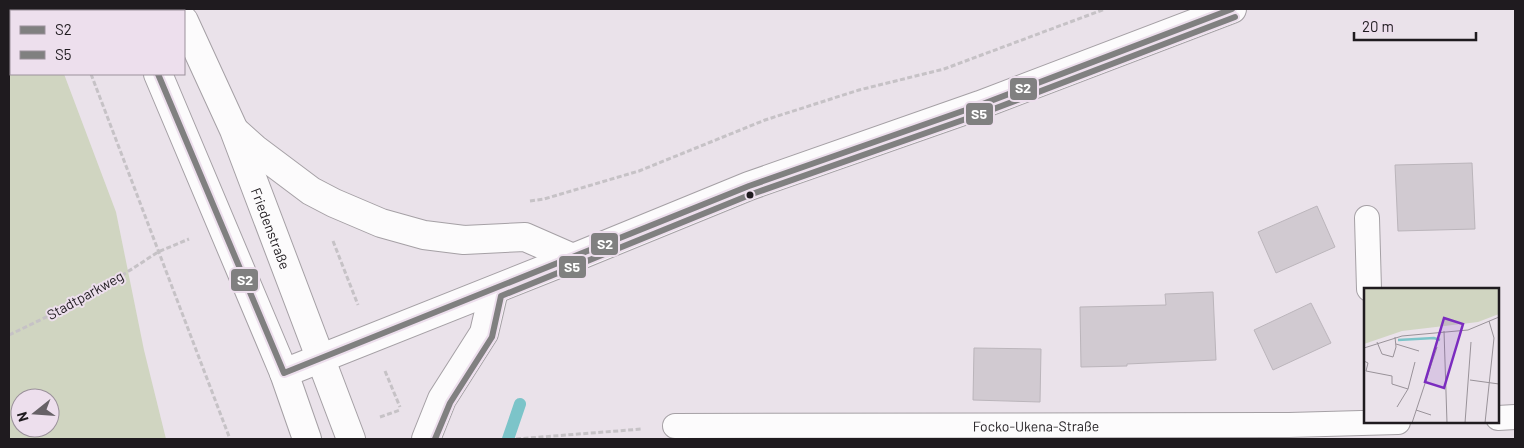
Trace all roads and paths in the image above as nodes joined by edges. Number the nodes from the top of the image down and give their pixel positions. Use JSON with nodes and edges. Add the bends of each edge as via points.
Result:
{"nodes":[{"id":1,"x":1105,"y":9,"type":"edge"},
{"id":2,"x":1232,"y":9,"type":"edge"},
{"id":3,"x":185,"y":23,"type":"edge"},
{"id":4,"x":91,"y":75,"type":"edge"},
{"id":5,"x":158,"y":75,"type":"edge"},
{"id":6,"x":234,"y":130,"type":"junction"},
{"id":7,"x":319,"y":196,"type":"junction"},
{"id":8,"x":526,"y":201,"type":"dead end"},
{"id":9,"x":1367,"y":218,"type":"dead end"},
{"id":10,"x":158,"y":252,"type":"junction"},
{"id":11,"x":573,"y":258,"type":"junction"},
{"id":12,"x":1369,"y":288,"type":"edge"},
{"id":13,"x":494,"y":290,"type":"junction"},
{"id":14,"x":9,"y":335,"type":"edge"},
{"id":15,"x":372,"y":339,"type":"junction"},
{"id":16,"x":320,"y":359,"type":"junction"},
{"id":17,"x":284,"y":373,"type":"junction"},
{"id":18,"x":400,"y":409,"type":"dead end"},
{"id":19,"x":1515,"y":417,"type":"edge"},
{"id":20,"x":1499,"y":418,"type":"edge"},
{"id":21,"x":1364,"y":422,"type":"edge"},
{"id":22,"x":675,"y":426,"type":"joint"},
{"id":23,"x":230,"y":439,"type":"edge"},
{"id":24,"x":308,"y":439,"type":"edge"},
{"id":25,"x":351,"y":439,"type":"edge"},
{"id":26,"x":426,"y":439,"type":"edge"},
{"id":27,"x":516,"y":439,"type":"edge"}],
"edges":[{"from":1,"to":8,"type":"path","via":[[944,69],[860,90],[765,120],[639,171],[544,199]]},
{"from":2,"to":11,"type":"main road","via":[[980,105],[749,186]]},
{"from":3,"to":6,"type":"main road","name":"Friedenstraße"},
{"from":4,"to":10,"type":"path"},
{"from":5,"to":17,"type":"main road"},
{"from":6,"to":7,"type":"main road","via":[[254,149]]},
{"from":6,"to":16,"type":"main road","name":"Friedenstraße"},
{"from":7,"to":11,"type":"main road","via":[[381,223],[424,235],[464,240],[525,237]]},
{"from":7,"to":15,"type":"path","via":[[321,212]]},
{"from":9,"to":12,"type":"lane"},
{"from":10,"to":14,"type":"path","name":"Stadtparkweg","via":[[92,295]]},
{"from":10,"to":23,"type":"path"},
{"from":11,"to":13,"type":"main road"},
{"from":13,"to":15,"type":"main road"},
{"from":13,"to":26,"type":"main road","via":[[484,333],[442,399]]},
{"from":15,"to":16,"type":"main road"},
{"from":15,"to":18,"type":"path"},
{"from":16,"to":17,"type":"main road"},
{"from":16,"to":25,"type":"main road","name":"Friedenstraße"},
{"from":17,"to":24,"type":"main road"},
{"from":19,"to":20,"type":"lane"},
{"from":21,"to":22,"type":"lane","name":"Focko-Ukena-Straße"},
{"from":22,"to":27,"type":"path"}]}
